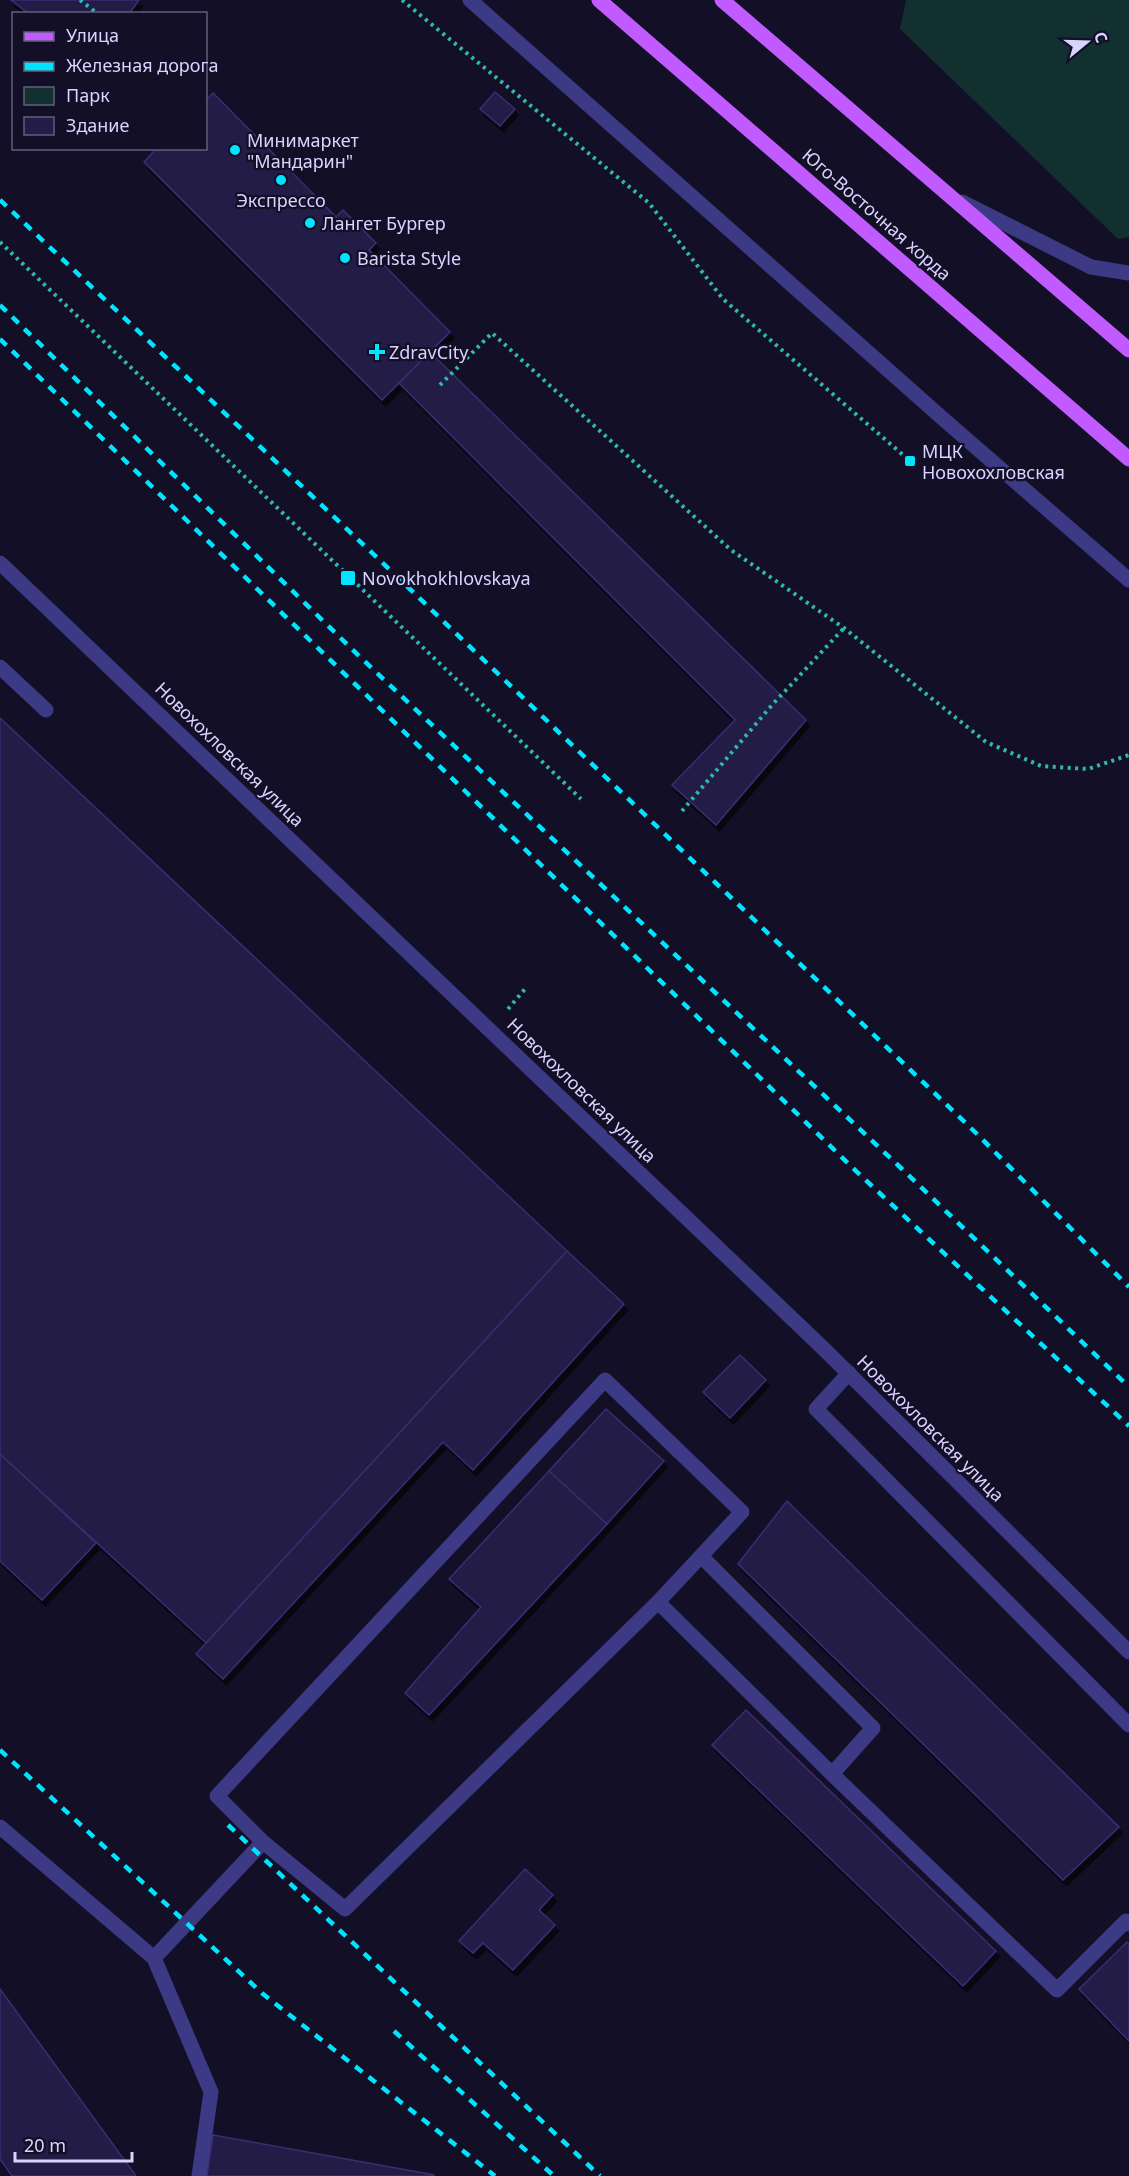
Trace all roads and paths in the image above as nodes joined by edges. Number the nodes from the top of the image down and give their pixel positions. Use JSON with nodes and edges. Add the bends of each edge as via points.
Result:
{"nodes":[{"id":1,"x":80,"y":0,"type":"edge"},
{"id":2,"x":402,"y":0,"type":"edge"},
{"id":3,"x":470,"y":0,"type":"edge"},
{"id":4,"x":599,"y":0,"type":"edge"},
{"id":5,"x":722,"y":0,"type":"edge"},
{"id":6,"x":96,"y":12,"type":"edge"},
{"id":7,"x":954,"y":198,"type":"junction"},
{"id":8,"x":0,"y":242,"type":"edge"},
{"id":9,"x":1129,"y":273,"type":"edge"},
{"id":10,"x":1129,"y":350,"type":"edge"},
{"id":11,"x":440,"y":385,"type":"dead end"},
{"id":12,"x":1129,"y":459,"type":"edge"},
{"id":13,"x":910,"y":461,"type":"dead end"},
{"id":14,"x":0,"y":563,"type":"edge"},
{"id":15,"x":1129,"y":580,"type":"edge"},
{"id":16,"x":844,"y":628,"type":"junction"},
{"id":17,"x":0,"y":668,"type":"edge"},
{"id":18,"x":46,"y":710,"type":"dead end"},
{"id":19,"x":1129,"y":755,"type":"edge"},
{"id":20,"x":581,"y":799,"type":"dead end"},
{"id":21,"x":682,"y":811,"type":"dead end"},
{"id":22,"x":525,"y":989,"type":"dead end"},
{"id":23,"x":505,"y":1012,"type":"dead end"},
{"id":24,"x":849,"y":1373,"type":"junction"},
{"id":25,"x":701,"y":1556,"type":"junction"},
{"id":26,"x":658,"y":1602,"type":"junction"},
{"id":27,"x":1129,"y":1652,"type":"edge"},
{"id":28,"x":1129,"y":1725,"type":"edge"},
{"id":29,"x":832,"y":1774,"type":"junction"},
{"id":30,"x":0,"y":1827,"type":"edge"},
{"id":31,"x":263,"y":1842,"type":"junction"},
{"id":32,"x":1129,"y":1924,"type":"edge"},
{"id":33,"x":154,"y":1958,"type":"junction"},
{"id":34,"x":199,"y":2176,"type":"edge"}],
"edges":[{"from":1,"to":6,"type":"path"},
{"from":2,"to":13,"type":"path","via":[[649,203],[723,299]]},
{"from":3,"to":15,"type":"street"},
{"from":4,"to":12,"type":"main road","name":"Юго-Восточная хорда"},
{"from":5,"to":7,"type":"main road"},
{"from":7,"to":9,"type":"street","via":[[1091,267]]},
{"from":7,"to":10,"type":"main road"},
{"from":8,"to":20,"type":"path"},
{"from":11,"to":16,"type":"path","via":[[492,333],[731,550]]},
{"from":14,"to":24,"type":"street","name":"Новохохловская улица"},
{"from":16,"to":19,"type":"path","via":[[986,742],[1041,766],[1088,769]]},
{"from":16,"to":21,"type":"path"},
{"from":17,"to":18,"type":"street"},
{"from":22,"to":23,"type":"path"},
{"from":24,"to":27,"type":"street","name":"Новохохловская улица"},
{"from":24,"to":28,"type":"street","via":[[816,1409]]},
{"from":25,"to":26,"type":"street"},
{"from":25,"to":29,"type":"street","via":[[873,1728]]},
{"from":25,"to":31,"type":"street","via":[[742,1512],[605,1380],[217,1796]]},
{"from":26,"to":29,"type":"street"},
{"from":26,"to":31,"type":"street","via":[[345,1909]]},
{"from":29,"to":32,"type":"street","via":[[1057,1990],[1126,1921]]},
{"from":30,"to":33,"type":"street"},
{"from":31,"to":33,"type":"street"},
{"from":33,"to":34,"type":"street","via":[[211,2092]]}]}
